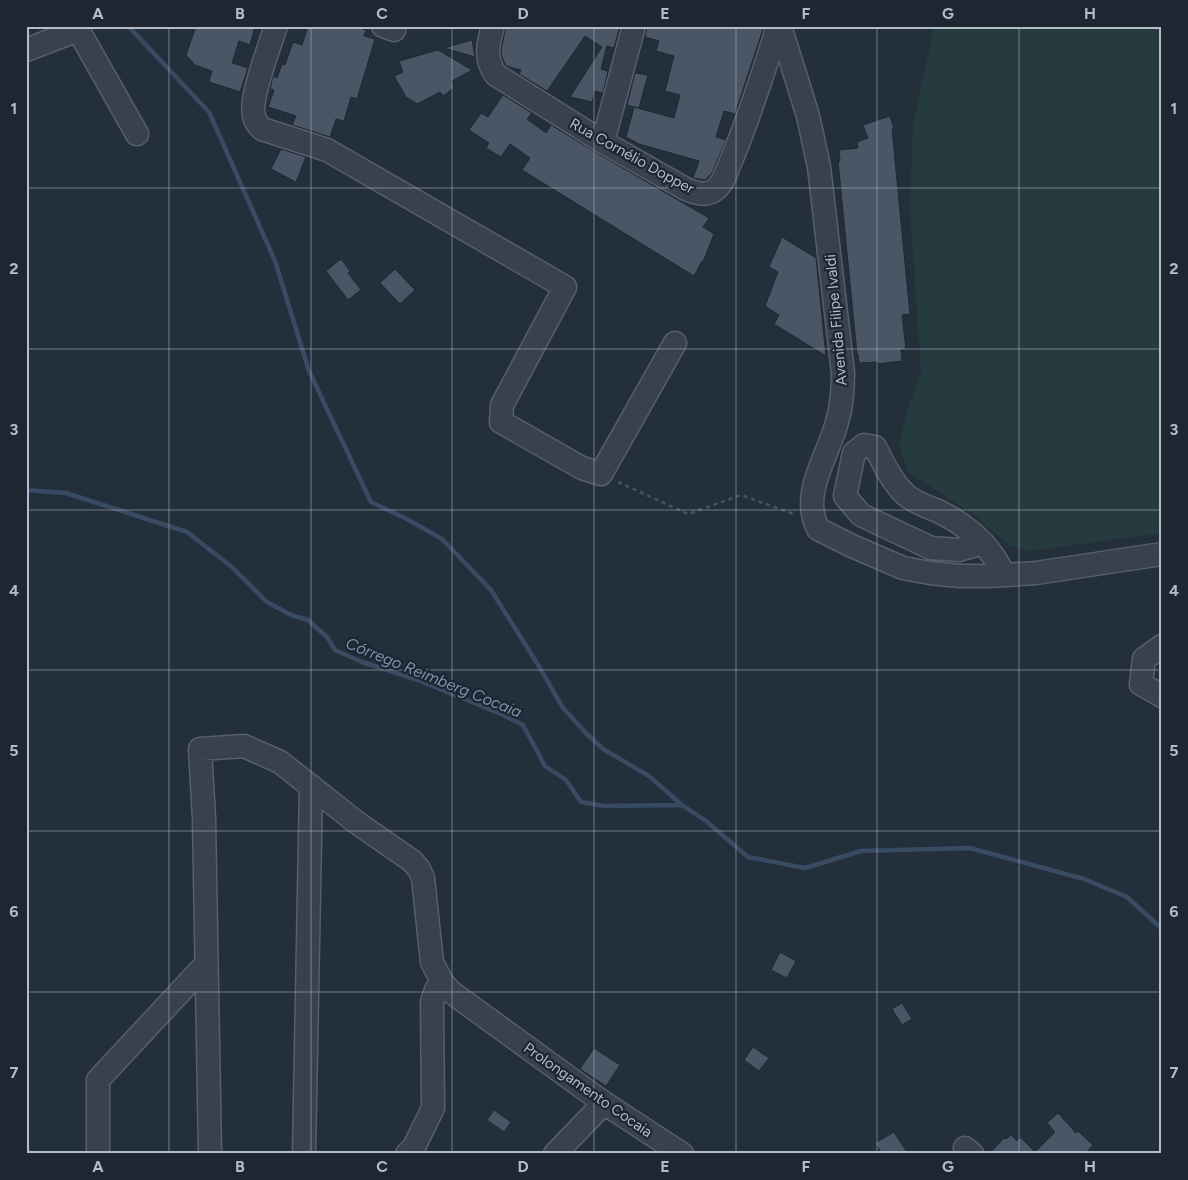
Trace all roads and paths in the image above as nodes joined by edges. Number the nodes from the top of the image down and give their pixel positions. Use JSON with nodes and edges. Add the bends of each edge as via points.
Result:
{"nodes":[{"id":1,"x":276,"y":26,"type":"edge"},
{"id":2,"x":492,"y":26,"type":"edge"},
{"id":3,"x":634,"y":26,"type":"edge"},
{"id":4,"x":779,"y":26,"type":"edge"},
{"id":5,"x":77,"y":28,"type":"edge"},
{"id":6,"x":26,"y":50,"type":"edge"},
{"id":7,"x":137,"y":134,"type":"dead end"},
{"id":8,"x":603,"y":142,"type":"junction"},
{"id":9,"x":675,"y":343,"type":"dead end"},
{"id":10,"x":601,"y":474,"type":"junction"},
{"id":11,"x":814,"y":522,"type":"junction"},
{"id":12,"x":983,"y":543,"type":"junction"},
{"id":13,"x":1162,"y":554,"type":"edge"},
{"id":14,"x":1004,"y":575,"type":"junction"},
{"id":15,"x":1162,"y":646,"type":"edge"},
{"id":16,"x":1162,"y":696,"type":"edge"},
{"id":17,"x":311,"y":786,"type":"junction"},
{"id":18,"x":206,"y":964,"type":"junction"},
{"id":19,"x":442,"y":982,"type":"junction"},
{"id":20,"x":604,"y":1103,"type":"junction"},
{"id":21,"x":98,"y":1154,"type":"edge"},
{"id":22,"x":210,"y":1154,"type":"edge"},
{"id":23,"x":304,"y":1154,"type":"edge"},
{"id":24,"x":408,"y":1154,"type":"edge"},
{"id":25,"x":555,"y":1154,"type":"edge"},
{"id":26,"x":682,"y":1154,"type":"edge"}],
"edges":[{"from":1,"to":10,"type":"street","via":[[254,101],[254,116],[262,129],[327,150],[564,287],[502,405],[501,422],[582,468]]},
{"from":2,"to":8,"type":"street","name":"Rua Cornélio Dopper","via":[[488,58],[496,74]]},
{"from":3,"to":8,"type":"street"},
{"from":4,"to":8,"type":"street","name":"Rua Cornélio Dopper","via":[[735,151],[716,189],[709,193],[694,193]]},
{"from":4,"to":11,"type":"street","name":"Avenida Filipe Ivaldi","via":[[808,116],[819,167],[843,373],[837,422],[813,492]]},
{"from":5,"to":6,"type":"street"},
{"from":5,"to":7,"type":"street"},
{"from":9,"to":10,"type":"street"},
{"from":10,"to":11,"type":"path","via":[[688,514],[740,495]]},
{"from":11,"to":14,"type":"street","via":[[821,532],[903,568],[953,575]]},
{"from":12,"to":12,"type":"street","via":[[973,532],[908,496],[892,480],[875,447],[864,445],[854,453],[845,496],[861,514],[931,548],[959,550]]},
{"from":12,"to":14,"type":"street","via":[[998,561]]},
{"from":13,"to":14,"type":"street"},
{"from":15,"to":16,"type":"street","via":[[1144,659],[1141,684]]},
{"from":17,"to":18,"type":"street","via":[[280,762],[244,746],[200,749]]},
{"from":17,"to":19,"type":"street","via":[[419,869],[423,878],[432,962]]},
{"from":17,"to":23,"type":"street"},
{"from":18,"to":21,"type":"street","via":[[98,1080]]},
{"from":18,"to":22,"type":"street"},
{"from":19,"to":20,"type":"street","name":"Prolongamento Cocaia","via":[[451,992]]},
{"from":19,"to":24,"type":"street","via":[[432,1002],[433,1108]]},
{"from":20,"to":25,"type":"street"},
{"from":20,"to":26,"type":"street","name":"Prolongamento Cocaia"}]}
